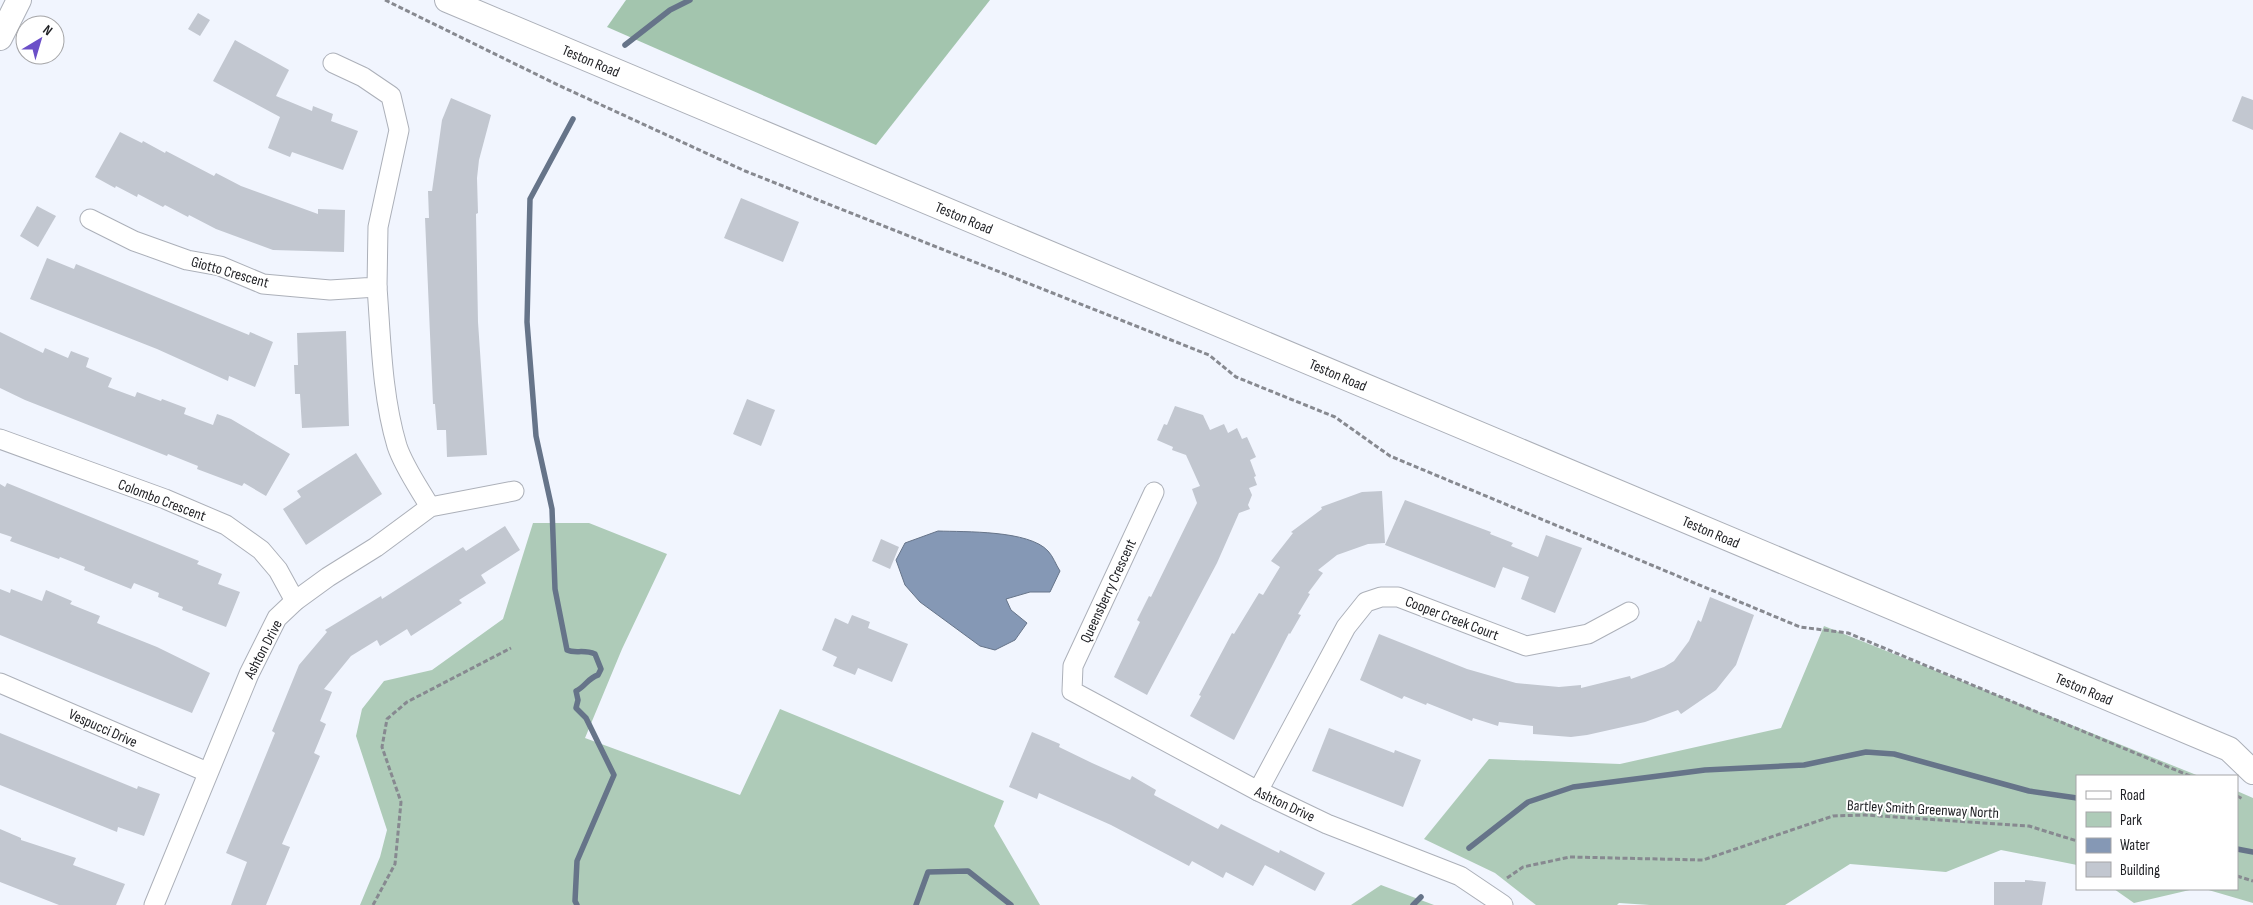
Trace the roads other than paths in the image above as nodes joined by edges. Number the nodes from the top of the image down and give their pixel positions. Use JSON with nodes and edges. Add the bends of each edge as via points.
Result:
{"nodes":[{"id":1,"x":19,"y":0,"type":"edge"},
{"id":2,"x":447,"y":0,"type":"edge"},
{"id":3,"x":0,"y":38,"type":"edge"},
{"id":4,"x":333,"y":63,"type":"dead end"},
{"id":5,"x":90,"y":219,"type":"dead end"},
{"id":6,"x":377,"y":287,"type":"junction"},
{"id":7,"x":0,"y":438,"type":"edge"},
{"id":8,"x":514,"y":491,"type":"dead end"},
{"id":9,"x":1154,"y":492,"type":"dead end"},
{"id":10,"x":430,"y":507,"type":"junction"},
{"id":11,"x":295,"y":601,"type":"junction"},
{"id":12,"x":1629,"y":612,"type":"dead end"},
{"id":13,"x":0,"y":682,"type":"edge"},
{"id":14,"x":1072,"y":691,"type":"joint"},
{"id":15,"x":2229,"y":750,"type":"junction"},
{"id":16,"x":2253,"y":750,"type":"edge"},
{"id":17,"x":207,"y":772,"type":"junction"},
{"id":18,"x":2253,"y":772,"type":"edge"},
{"id":19,"x":1258,"y":792,"type":"junction"},
{"id":20,"x":154,"y":905,"type":"edge"},
{"id":21,"x":1503,"y":905,"type":"edge"}],
"edges":[{"from":1,"to":3,"type":"main road"},
{"from":2,"to":15,"type":"main road","name":"Teston Road"},
{"from":4,"to":6,"type":"street","via":[[392,96],[398,130],[378,227]]},
{"from":5,"to":6,"type":"street","name":"Giotto Crescent","via":[[134,241],[187,260],[220,266],[263,284],[330,290]]},
{"from":6,"to":10,"type":"street","via":[[390,415],[398,448]]},
{"from":7,"to":11,"type":"street","name":"Colombo Crescent","via":[[226,525],[261,550],[278,570]]},
{"from":8,"to":10,"type":"street","name":"Ashton Drive"},
{"from":9,"to":14,"type":"street","name":"Queensberry Crescent","via":[[1073,666]]},
{"from":10,"to":11,"type":"street","name":"Ashton Drive"},
{"from":11,"to":17,"type":"street","name":"Ashton Drive","via":[[277,618]]},
{"from":12,"to":19,"type":"street","name":"Cooper Creek Court","via":[[1588,634],[1526,646],[1398,597],[1381,597],[1366,602],[1346,627]]},
{"from":13,"to":17,"type":"street","name":"Vespucci Drive"},
{"from":14,"to":19,"type":"street","name":"Ashton Drive"},
{"from":15,"to":16,"type":"main road","name":"Teston Road"},
{"from":15,"to":18,"type":"main road","name":"Teston Road"},
{"from":17,"to":20,"type":"street","name":"Ashton Drive"},
{"from":19,"to":21,"type":"street","name":"Ashton Drive","via":[[1327,824],[1460,876]]}]}
